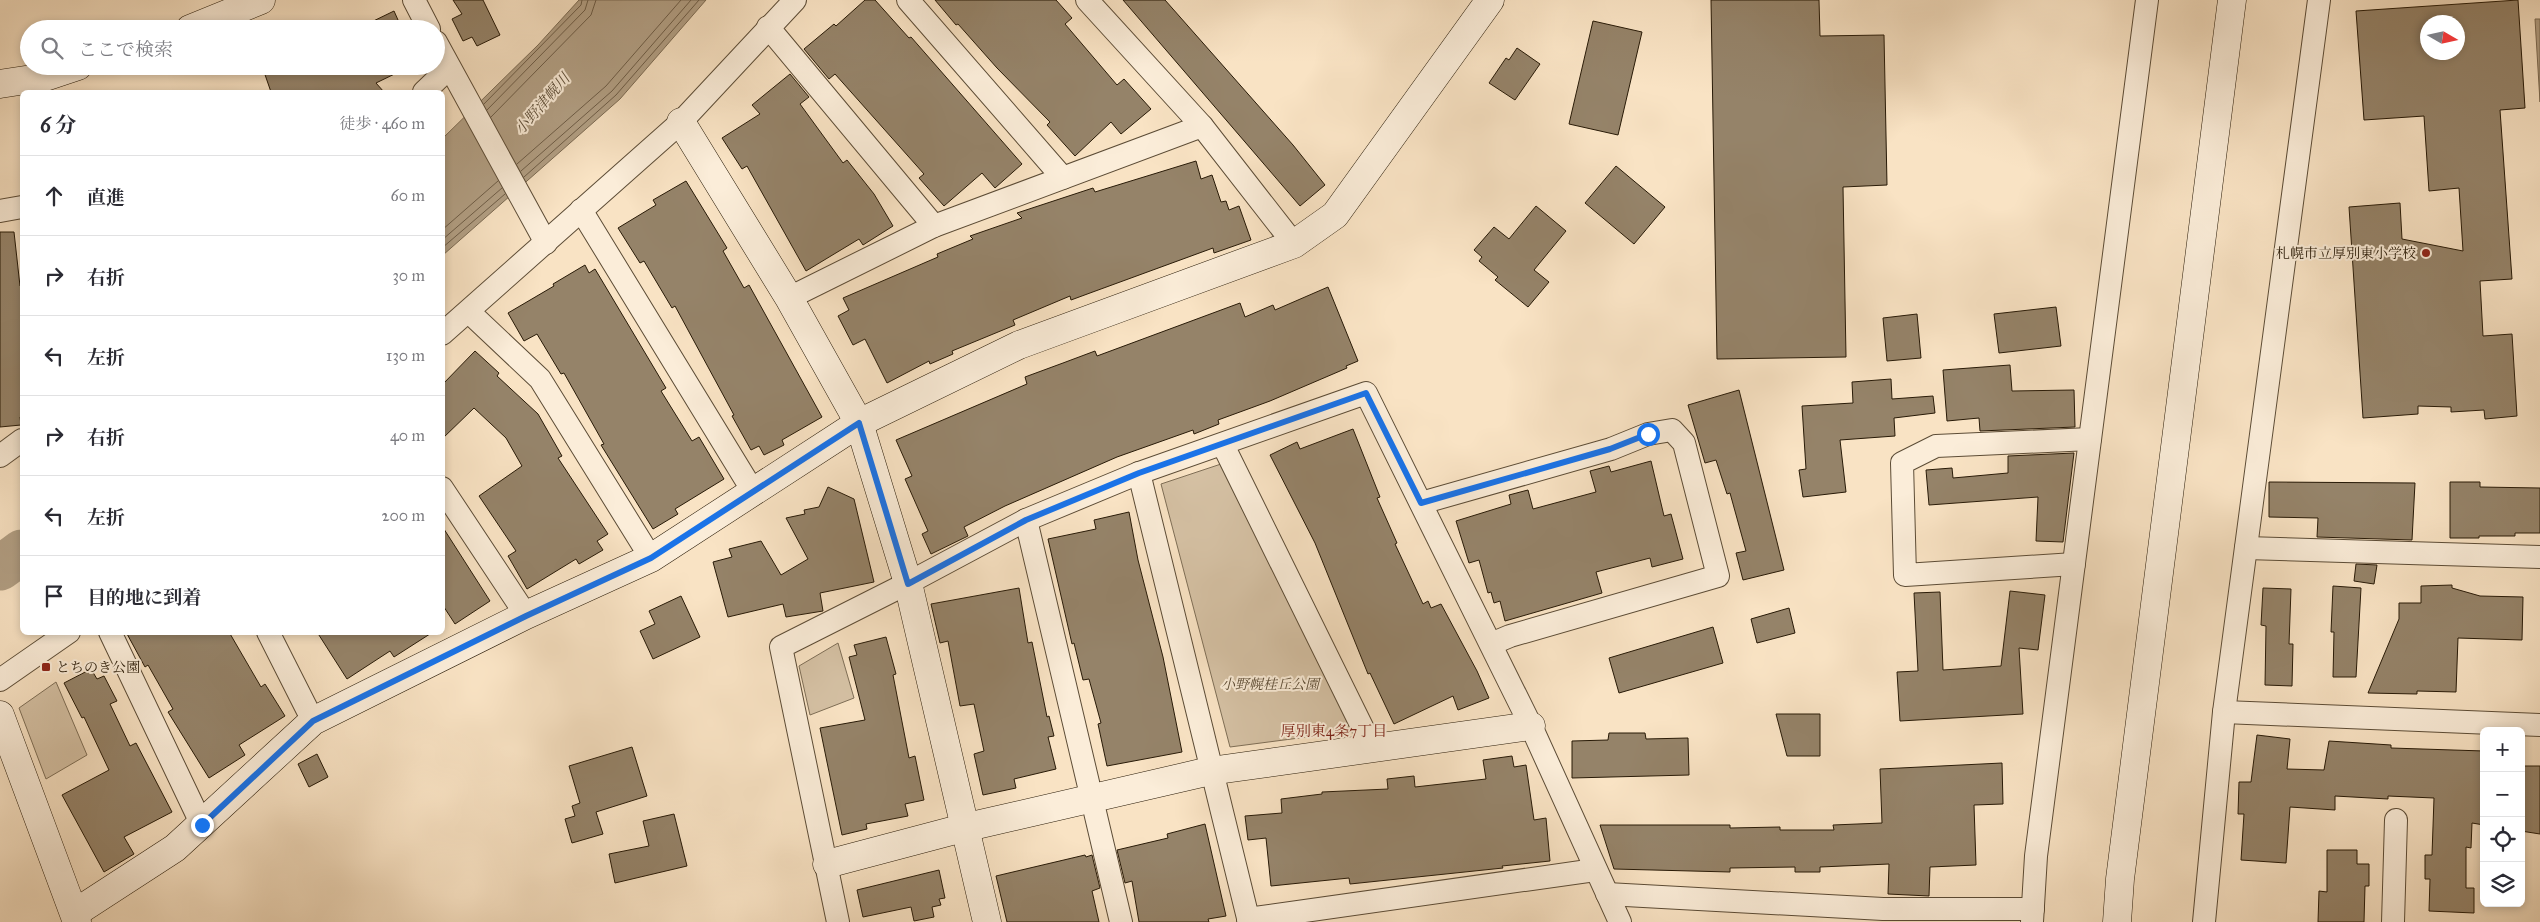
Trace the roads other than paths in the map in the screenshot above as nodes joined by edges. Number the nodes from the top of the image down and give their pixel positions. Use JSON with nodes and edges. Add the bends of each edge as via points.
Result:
{"nodes":[{"id":1,"x":261,"y":0,"type":"edge"},
{"id":2,"x":414,"y":0,"type":"edge"},
{"id":3,"x":795,"y":0,"type":"edge"},
{"id":4,"x":908,"y":0,"type":"edge"},
{"id":5,"x":1087,"y":0,"type":"edge"},
{"id":6,"x":1490,"y":0,"type":"edge"},
{"id":7,"x":2147,"y":0,"type":"edge"},
{"id":8,"x":2232,"y":0,"type":"edge"},
{"id":9,"x":2320,"y":0,"type":"edge"},
{"id":10,"x":212,"y":20,"type":"edge"},
{"id":11,"x":424,"y":20,"type":"edge"},
{"id":12,"x":768,"y":27,"type":"junction"},
{"id":13,"x":445,"y":60,"type":"edge"},
{"id":14,"x":449,"y":68,"type":"junction"},
{"id":15,"x":445,"y":72,"type":"edge"},
{"id":16,"x":49,"y":75,"type":"edge"},
{"id":17,"x":442,"y":75,"type":"edge"},
{"id":18,"x":0,"y":84,"type":"edge"},
{"id":19,"x":426,"y":90,"type":"edge"},
{"id":20,"x":681,"y":122,"type":"junction"},
{"id":21,"x":1202,"y":126,"type":"junction"},
{"id":22,"x":1062,"y":178,"type":"junction"},
{"id":23,"x":20,"y":207,"type":"edge"},
{"id":24,"x":580,"y":210,"type":"junction"},
{"id":25,"x":0,"y":211,"type":"edge"},
{"id":26,"x":934,"y":226,"type":"junction"},
{"id":27,"x":546,"y":243,"type":"junction"},
{"id":28,"x":1294,"y":244,"type":"junction"},
{"id":29,"x":789,"y":298,"type":"junction"},
{"id":30,"x":469,"y":312,"type":"junction"},
{"id":31,"x":445,"y":332,"type":"edge"},
{"id":32,"x":859,"y":423,"type":"junction"},
{"id":33,"x":2090,"y":439,"type":"junction"},
{"id":34,"x":20,"y":441,"type":"edge"},
{"id":35,"x":1223,"y":445,"type":"junction"},
{"id":36,"x":0,"y":456,"type":"edge"},
{"id":37,"x":1139,"y":473,"type":"junction"},
{"id":38,"x":445,"y":493,"type":"edge"},
{"id":39,"x":754,"y":493,"type":"junction"},
{"id":40,"x":1421,"y":503,"type":"junction"},
{"id":41,"x":1026,"y":520,"type":"junction"},
{"id":42,"x":2246,"y":548,"type":"junction"},
{"id":43,"x":2540,"y":557,"type":"edge"},
{"id":44,"x":651,"y":558,"type":"junction"},
{"id":45,"x":2074,"y":564,"type":"junction"},
{"id":46,"x":908,"y":584,"type":"junction"},
{"id":47,"x":526,"y":616,"type":"junction"},
{"id":48,"x":65,"y":635,"type":"edge"},
{"id":49,"x":111,"y":635,"type":"edge"},
{"id":50,"x":270,"y":635,"type":"edge"},
{"id":51,"x":1491,"y":644,"type":"junction"},
{"id":52,"x":0,"y":680,"type":"edge"},
{"id":53,"x":2224,"y":712,"type":"junction"},
{"id":54,"x":0,"y":715,"type":"edge"},
{"id":55,"x":313,"y":721,"type":"junction"},
{"id":56,"x":2540,"y":725,"type":"edge"},
{"id":57,"x":1531,"y":726,"type":"junction"},
{"id":58,"x":1373,"y":749,"type":"junction"},
{"id":59,"x":1210,"y":771,"type":"junction"},
{"id":60,"x":1091,"y":800,"type":"junction"},
{"id":61,"x":2396,"y":820,"type":"dead end"},
{"id":62,"x":202,"y":825,"type":"junction"},
{"id":63,"x":963,"y":828,"type":"junction"},
{"id":64,"x":827,"y":864,"type":"junction"},
{"id":65,"x":1595,"y":870,"type":"junction"},
{"id":66,"x":1608,"y":894,"type":"junction"},
{"id":67,"x":2032,"y":915,"type":"edge"},
{"id":68,"x":1883,"y":916,"type":"edge"},
{"id":69,"x":76,"y":918,"type":"edge"},
{"id":70,"x":1249,"y":921,"type":"edge"},
{"id":71,"x":838,"y":922,"type":"edge"},
{"id":72,"x":987,"y":922,"type":"edge"},
{"id":73,"x":1121,"y":922,"type":"edge"},
{"id":74,"x":1620,"y":922,"type":"edge"},
{"id":75,"x":2117,"y":922,"type":"edge"},
{"id":76,"x":2204,"y":922,"type":"edge"},
{"id":77,"x":2393,"y":922,"type":"edge"}],
"edges":[{"from":1,"to":10,"type":"street"},
{"from":2,"to":11,"type":"street"},
{"from":3,"to":12,"type":"street"},
{"from":4,"to":22,"type":"street"},
{"from":5,"to":21,"type":"street"},
{"from":6,"to":28,"type":"street","via":[[1335,215]]},
{"from":7,"to":33,"type":"street"},
{"from":8,"to":75,"type":"street","via":[[2121,869]]},
{"from":9,"to":42,"type":"street"},
{"from":12,"to":20,"type":"street"},
{"from":12,"to":26,"type":"street"},
{"from":13,"to":14,"type":"street"},
{"from":14,"to":15,"type":"street"},
{"from":14,"to":27,"type":"street"},
{"from":16,"to":18,"type":"street"},
{"from":17,"to":19,"type":"street"},
{"from":20,"to":24,"type":"street"},
{"from":20,"to":29,"type":"street"},
{"from":21,"to":22,"type":"street"},
{"from":21,"to":28,"type":"street"},
{"from":22,"to":26,"type":"street"},
{"from":23,"to":25,"type":"street"},
{"from":24,"to":27,"type":"street"},
{"from":24,"to":39,"type":"street"},
{"from":26,"to":29,"type":"street"},
{"from":27,"to":30,"type":"street"},
{"from":28,"to":32,"type":"street","via":[[1018,345]]},
{"from":29,"to":32,"type":"street"},
{"from":30,"to":31,"type":"street"},
{"from":30,"to":44,"type":"street","via":[[540,379]]},
{"from":32,"to":39,"type":"street"},
{"from":32,"to":46,"type":"street"},
{"from":33,"to":45,"type":"street"},
{"from":33,"to":45,"type":"street","via":[[1936,446],[1902,463],[1905,575]]},
{"from":34,"to":36,"type":"street"},
{"from":35,"to":37,"type":"street"},
{"from":35,"to":40,"type":"street","via":[[1366,393]]},
{"from":35,"to":58,"type":"street"},
{"from":37,"to":41,"type":"street"},
{"from":37,"to":59,"type":"street"},
{"from":38,"to":47,"type":"street"},
{"from":39,"to":44,"type":"street"},
{"from":40,"to":51,"type":"street"},
{"from":40,"to":51,"type":"street","via":[[1610,449],[1660,431],[1672,430],[1684,443],[1718,576]]},
{"from":41,"to":46,"type":"street"},
{"from":41,"to":60,"type":"street"},
{"from":42,"to":43,"type":"street"},
{"from":42,"to":53,"type":"street"},
{"from":44,"to":47,"type":"street"},
{"from":45,"to":67,"type":"street","via":[[2036,856]]},
{"from":46,"to":63,"type":"street"},
{"from":46,"to":64,"type":"street","via":[[781,647]]},
{"from":47,"to":55,"type":"street"},
{"from":48,"to":52,"type":"street"},
{"from":49,"to":62,"type":"street"},
{"from":50,"to":55,"type":"street"},
{"from":51,"to":57,"type":"street"},
{"from":53,"to":56,"type":"street"},
{"from":53,"to":76,"type":"street"},
{"from":54,"to":69,"type":"street"},
{"from":55,"to":62,"type":"street"},
{"from":57,"to":58,"type":"street"},
{"from":57,"to":65,"type":"street"},
{"from":58,"to":59,"type":"street"},
{"from":59,"to":60,"type":"street"},
{"from":59,"to":70,"type":"street"},
{"from":60,"to":63,"type":"street"},
{"from":60,"to":73,"type":"street"},
{"from":61,"to":77,"type":"street"},
{"from":62,"to":69,"type":"street"},
{"from":63,"to":64,"type":"street"},
{"from":63,"to":72,"type":"street"},
{"from":64,"to":71,"type":"street"},
{"from":65,"to":66,"type":"street"},
{"from":65,"to":70,"type":"street"},
{"from":66,"to":68,"type":"street"},
{"from":66,"to":74,"type":"street"},
{"from":67,"to":68,"type":"street"}]}
